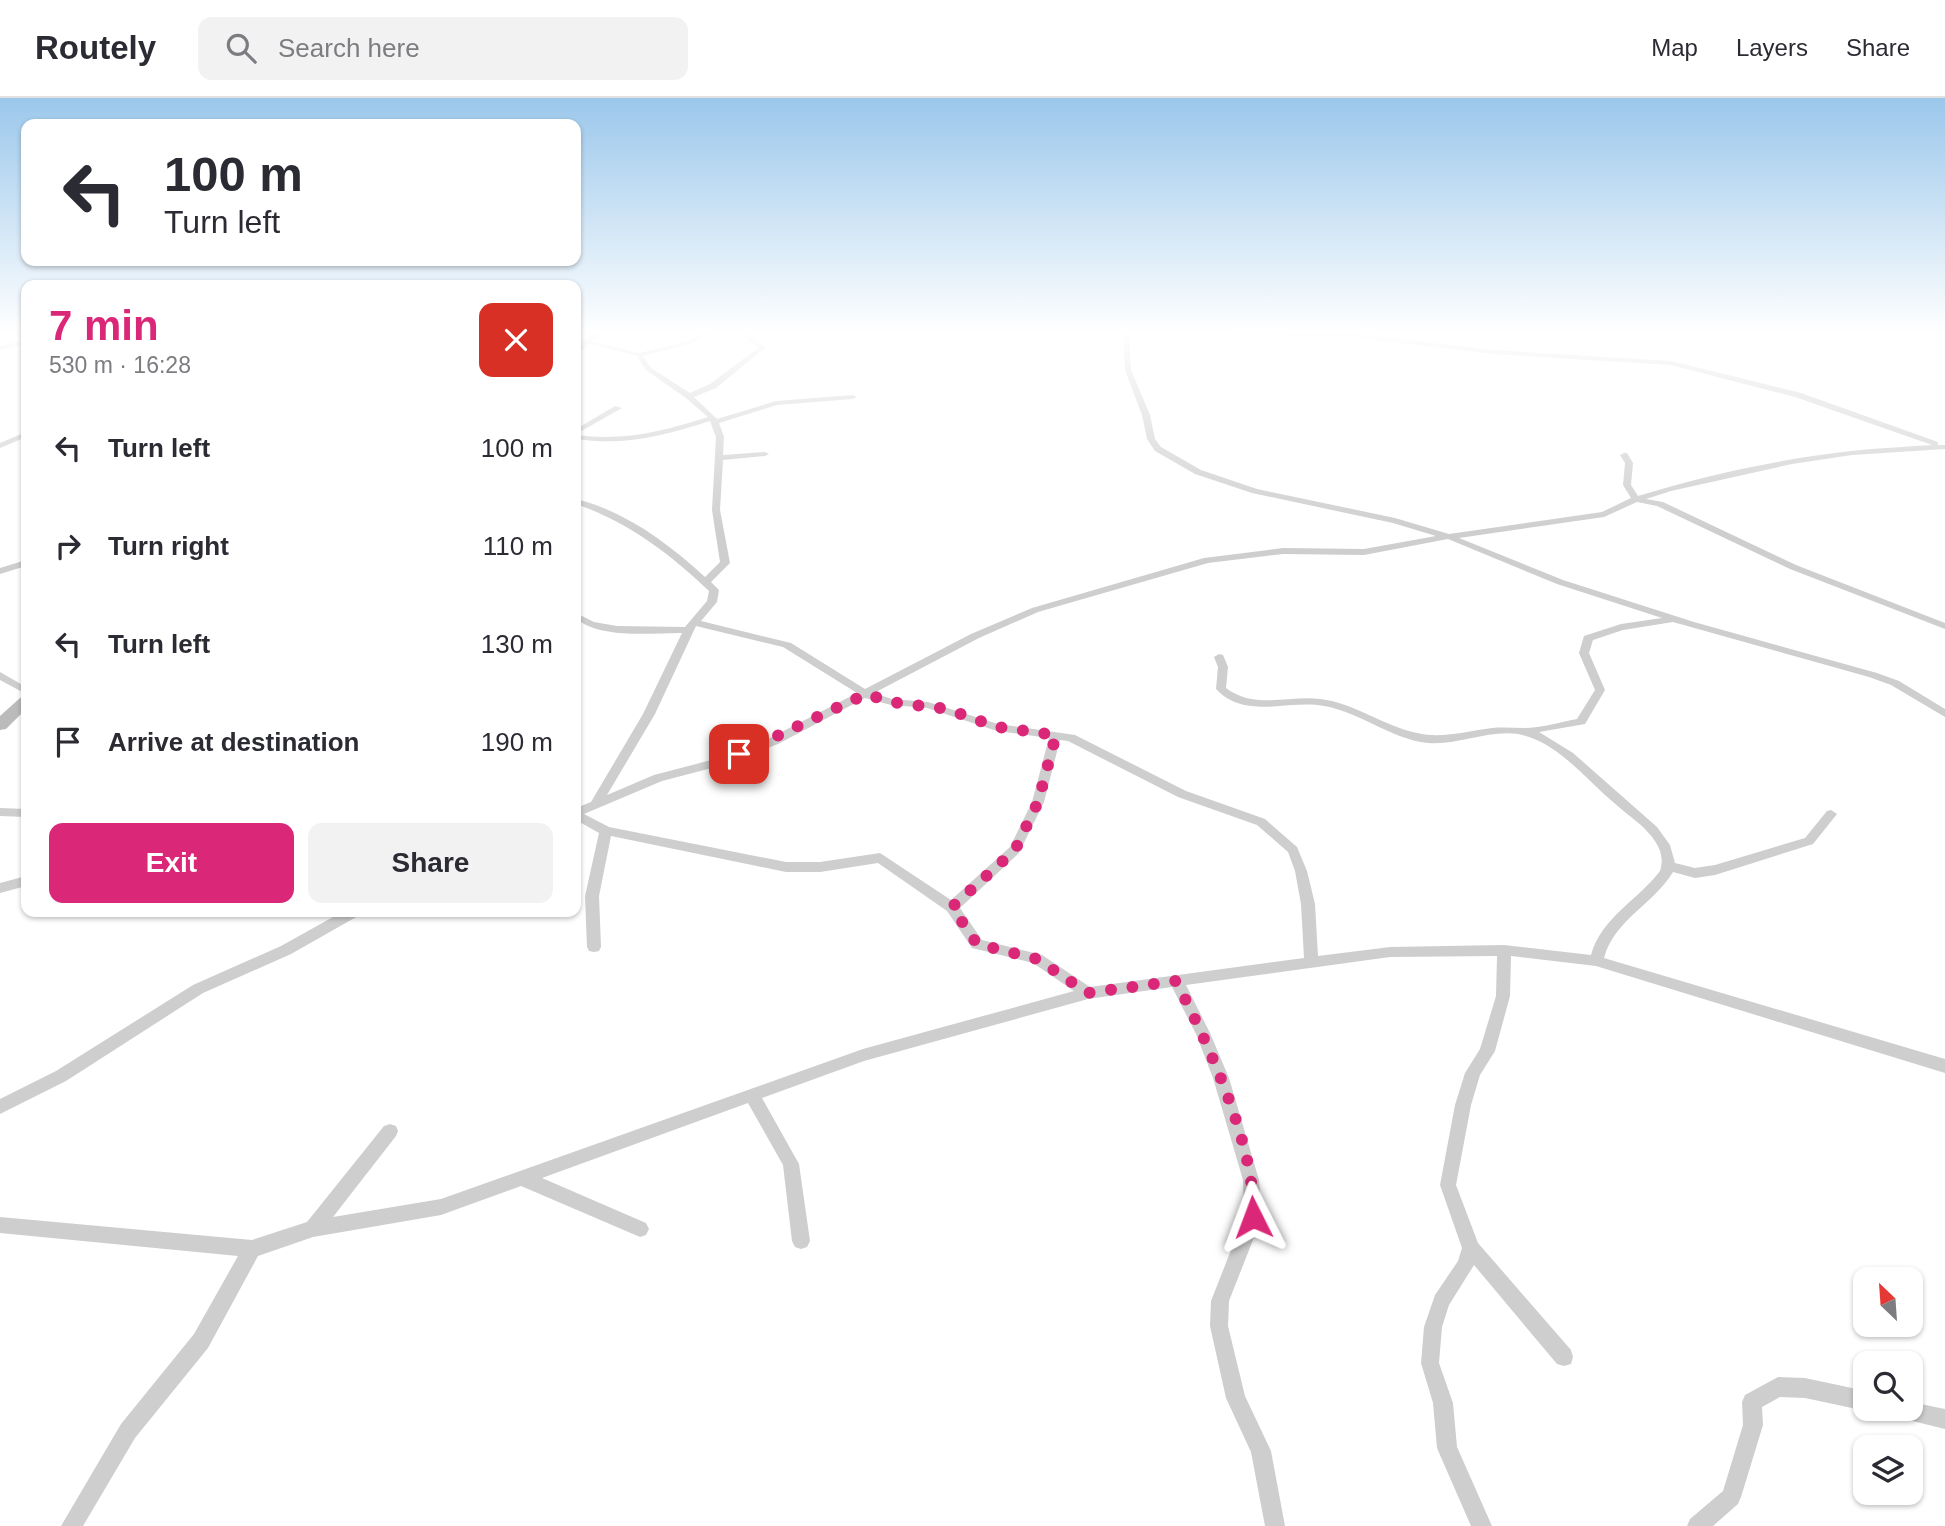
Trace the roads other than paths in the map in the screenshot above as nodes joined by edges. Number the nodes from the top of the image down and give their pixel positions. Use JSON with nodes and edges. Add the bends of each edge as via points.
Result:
{"nodes":[{"id":1,"x":693,"y":399,"type":"edge"},
{"id":2,"x":832,"y":399,"type":"edge"},
{"id":3,"x":1139,"y":399,"type":"edge"},
{"id":4,"x":1808,"y":399,"type":"edge"},
{"id":5,"x":618,"y":408,"type":"dead end"},
{"id":6,"x":714,"y":420,"type":"junction"},
{"id":7,"x":581,"y":432,"type":"edge"},
{"id":8,"x":21,"y":436,"type":"edge"},
{"id":9,"x":581,"y":436,"type":"edge"},
{"id":10,"x":0,"y":446,"type":"edge"},
{"id":11,"x":1945,"y":447,"type":"edge"},
{"id":12,"x":765,"y":454,"type":"dead end"},
{"id":13,"x":1624,"y":455,"type":"dead end"},
{"id":14,"x":719,"y":458,"type":"junction"},
{"id":15,"x":1636,"y":499,"type":"junction"},
{"id":16,"x":581,"y":503,"type":"edge"},
{"id":17,"x":1450,"y":537,"type":"junction"},
{"id":18,"x":21,"y":565,"type":"edge"},
{"id":19,"x":0,"y":571,"type":"edge"},
{"id":20,"x":705,"y":582,"type":"junction"},
{"id":21,"x":582,"y":619,"type":"dead end"},
{"id":22,"x":1674,"y":619,"type":"junction"},
{"id":23,"x":691,"y":626,"type":"junction"},
{"id":24,"x":1945,"y":626,"type":"edge"},
{"id":25,"x":1219,"y":657,"type":"dead end"},
{"id":26,"x":0,"y":675,"type":"edge"},
{"id":27,"x":21,"y":688,"type":"edge"},
{"id":28,"x":866,"y":694,"type":"junction"},
{"id":29,"x":21,"y":706,"type":"edge"},
{"id":30,"x":1945,"y":714,"type":"edge"},
{"id":31,"x":0,"y":725,"type":"edge"},
{"id":32,"x":1523,"y":731,"type":"junction"},
{"id":33,"x":1056,"y":735,"type":"junction"},
{"id":34,"x":596,"y":804,"type":"junction"},
{"id":35,"x":0,"y":812,"type":"edge"},
{"id":36,"x":581,"y":812,"type":"edge"},
{"id":37,"x":21,"y":813,"type":"edge"},
{"id":38,"x":1831,"y":814,"type":"dead end"},
{"id":39,"x":581,"y":817,"type":"edge"},
{"id":40,"x":606,"y":831,"type":"junction"},
{"id":41,"x":1669,"y":866,"type":"junction"},
{"id":42,"x":21,"y":882,"type":"edge"},
{"id":43,"x":0,"y":888,"type":"edge"},
{"id":44,"x":952,"y":907,"type":"junction"},
{"id":45,"x":344,"y":917,"type":"edge"},
{"id":46,"x":594,"y":947,"type":"dead end"},
{"id":47,"x":1504,"y":950,"type":"junction"},
{"id":48,"x":1311,"y":961,"type":"junction"},
{"id":49,"x":1597,"y":961,"type":"junction"},
{"id":50,"x":1176,"y":981,"type":"junction"},
{"id":51,"x":1088,"y":993,"type":"junction"},
{"id":52,"x":1945,"y":1066,"type":"edge"},
{"id":53,"x":752,"y":1096,"type":"junction"},
{"id":54,"x":0,"y":1107,"type":"edge"},
{"id":55,"x":390,"y":1131,"type":"dead end"},
{"id":56,"x":522,"y":1178,"type":"junction"},
{"id":57,"x":0,"y":1225,"type":"edge"},
{"id":58,"x":313,"y":1229,"type":"junction"},
{"id":59,"x":640,"y":1229,"type":"dead end"},
{"id":60,"x":801,"y":1241,"type":"dead end"},
{"id":61,"x":1471,"y":1248,"type":"junction"},
{"id":62,"x":252,"y":1250,"type":"junction"},
{"id":63,"x":1564,"y":1357,"type":"dead end"},
{"id":64,"x":1853,"y":1398,"type":"edge"},
{"id":65,"x":1923,"y":1414,"type":"edge"},
{"id":66,"x":1945,"y":1419,"type":"edge"},
{"id":67,"x":71,"y":1526,"type":"edge"},
{"id":68,"x":1275,"y":1526,"type":"edge"},
{"id":69,"x":1482,"y":1526,"type":"edge"},
{"id":70,"x":1697,"y":1526,"type":"edge"}],
"edges":[{"from":1,"to":6,"type":"street"},
{"from":2,"to":6,"type":"street","via":[[776,403]]},
{"from":3,"to":17,"type":"street","via":[[1158,449],[1198,472],[1255,491],[1378,516]]},
{"from":4,"to":11,"type":"street"},
{"from":5,"to":7,"type":"street"},
{"from":6,"to":9,"type":"street","via":[[636,441]]},
{"from":6,"to":14,"type":"street","via":[[720,437]]},
{"from":8,"to":10,"type":"street"},
{"from":11,"to":15,"type":"street","via":[[1791,462]]},
{"from":12,"to":14,"type":"street"},
{"from":13,"to":15,"type":"street","via":[[1629,463],[1627,485]]},
{"from":14,"to":20,"type":"street","via":[[716,510],[725,563]]},
{"from":15,"to":17,"type":"street","via":[[1604,514]]},
{"from":15,"to":24,"type":"street","via":[[1660,504],[1793,567]]},
{"from":16,"to":20,"type":"street","via":[[644,530]]},
{"from":17,"to":22,"type":"street","via":[[1548,578]]},
{"from":17,"to":28,"type":"street","via":[[1364,552],[1283,551],[1207,560],[1021,614]]},
{"from":18,"to":19,"type":"street"},
{"from":20,"to":23,"type":"street","via":[[714,590],[712,601]]},
{"from":21,"to":23,"type":"street","via":[[604,627]]},
{"from":22,"to":30,"type":"street","via":[[1873,675]]},
{"from":22,"to":32,"type":"street","via":[[1621,627],[1588,638],[1584,653],[1600,690],[1581,722]]},
{"from":23,"to":28,"type":"street","via":[[787,645]]},
{"from":23,"to":34,"type":"street","via":[[649,714]]},
{"from":25,"to":32,"type":"street","via":[[1221,689],[1249,702],[1320,702],[1428,739]]},
{"from":26,"to":27,"type":"street"},
{"from":28,"to":33,"type":"street","via":[[947,709],[997,727]]},
{"from":28,"to":34,"type":"street","via":[[723,761],[658,778]]},
{"from":29,"to":31,"type":"main road"},
{"from":32,"to":41,"type":"street","via":[[1553,745],[1643,820],[1663,843]]},
{"from":33,"to":44,"type":"street","via":[[1038,802],[1015,850]]},
{"from":33,"to":48,"type":"street","via":[[1275,832],[1293,850],[1301,871]]},
{"from":34,"to":36,"type":"street"},
{"from":35,"to":37,"type":"street"},
{"from":38,"to":41,"type":"street","via":[[1809,841],[1715,870],[1695,873]]},
{"from":39,"to":40,"type":"street"},
{"from":40,"to":44,"type":"street","via":[[786,867],[880,858]]},
{"from":40,"to":46,"type":"street","via":[[592,896]]},
{"from":41,"to":49,"type":"street","via":[[1606,933]]},
{"from":42,"to":43,"type":"street"},
{"from":44,"to":51,"type":"street","via":[[977,944],[1037,959]]},
{"from":45,"to":54,"type":"street","via":[[286,950],[198,989],[61,1076]]},
{"from":47,"to":48,"type":"street","via":[[1390,952]]},
{"from":47,"to":49,"type":"street"},
{"from":47,"to":61,"type":"street","via":[[1503,996],[1487,1051],[1473,1073],[1463,1105],[1448,1185]]},
{"from":48,"to":50,"type":"street"},
{"from":49,"to":52,"type":"street"},
{"from":50,"to":51,"type":"street"},
{"from":50,"to":68,"type":"street","via":[[1221,1078],[1251,1180],[1253,1217],[1220,1301],[1219,1326],[1236,1398],[1261,1451]]},
{"from":51,"to":53,"type":"street","via":[[863,1055]]},
{"from":53,"to":56,"type":"street"},
{"from":53,"to":60,"type":"street","via":[[791,1164]]},
{"from":55,"to":58,"type":"street"},
{"from":56,"to":58,"type":"street","via":[[441,1208]]},
{"from":56,"to":59,"type":"street"},
{"from":57,"to":62,"type":"street"},
{"from":58,"to":62,"type":"street"},
{"from":61,"to":63,"type":"street"},
{"from":61,"to":69,"type":"street","via":[[1465,1266],[1441,1301],[1433,1326],[1430,1363],[1443,1403],[1447,1448]]},
{"from":62,"to":67,"type":"street","via":[[201,1341],[128,1431]]},
{"from":64,"to":70,"type":"street","via":[[1778,1387],[1752,1402],[1753,1425],[1731,1497]]},
{"from":65,"to":66,"type":"street"}]}
